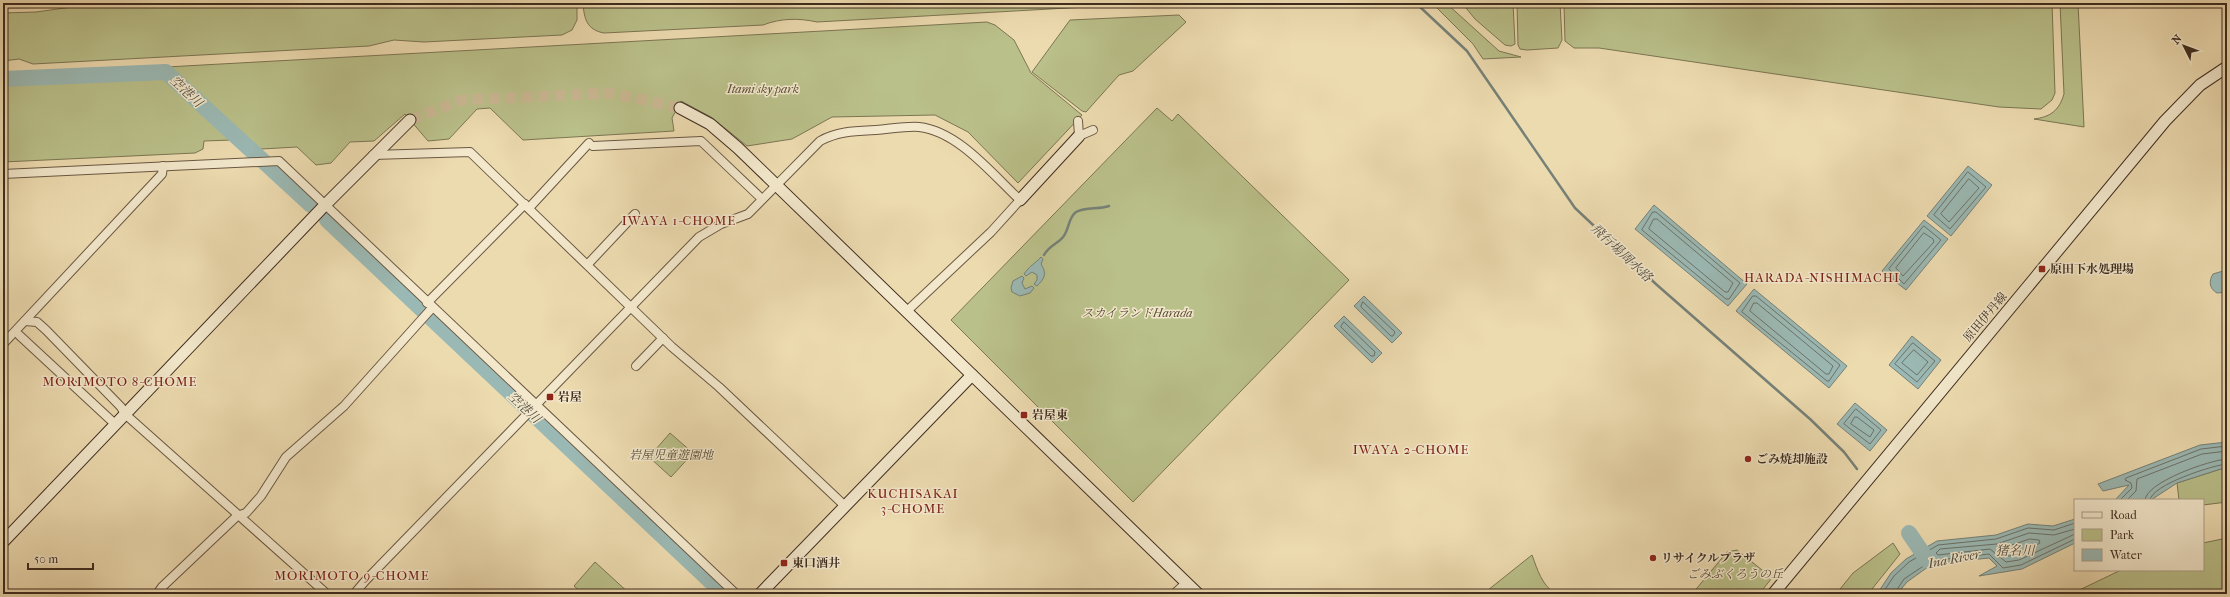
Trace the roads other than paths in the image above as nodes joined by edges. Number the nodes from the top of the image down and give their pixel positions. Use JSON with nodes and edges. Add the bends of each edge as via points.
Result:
{"nodes":[{"id":1,"x":2227,"y":67,"type":"edge"},
{"id":2,"x":680,"y":108,"type":"tunnel mouth"},
{"id":3,"x":410,"y":120,"type":"tunnel mouth"},
{"id":4,"x":1078,"y":121,"type":"dead end"},
{"id":5,"x":1093,"y":130,"type":"dead end"},
{"id":6,"x":1079,"y":136,"type":"junction"},
{"id":7,"x":373,"y":155,"type":"junction"},
{"id":8,"x":163,"y":166,"type":"junction"},
{"id":9,"x":3,"y":174,"type":"edge"},
{"id":10,"x":776,"y":184,"type":"junction"},
{"id":11,"x":762,"y":199,"type":"junction"},
{"id":12,"x":1020,"y":200,"type":"junction"},
{"id":13,"x":325,"y":205,"type":"junction"},
{"id":14,"x":527,"y":206,"type":"junction"},
{"id":15,"x":635,"y":214,"type":"dead end"},
{"id":16,"x":588,"y":264,"type":"junction"},
{"id":17,"x":631,"y":306,"type":"junction"},
{"id":18,"x":430,"y":307,"type":"junction"},
{"id":19,"x":907,"y":311,"type":"junction"},
{"id":20,"x":25,"y":321,"type":"junction"},
{"id":21,"x":19,"y":335,"type":"dead end"},
{"id":22,"x":663,"y":338,"type":"junction"},
{"id":23,"x":3,"y":344,"type":"edge"},
{"id":24,"x":636,"y":366,"type":"dead end"},
{"id":25,"x":972,"y":375,"type":"junction"},
{"id":26,"x":534,"y":407,"type":"junction"},
{"id":27,"x":125,"y":414,"type":"junction"},
{"id":28,"x":115,"y":424,"type":"junction"},
{"id":29,"x":845,"y":506,"type":"junction"},
{"id":30,"x":237,"y":516,"type":"junction"},
{"id":31,"x":3,"y":542,"type":"edge"},
{"id":32,"x":1186,"y":583,"type":"junction"},
{"id":33,"x":157,"y":594,"type":"edge"},
{"id":34,"x":327,"y":594,"type":"edge"},
{"id":35,"x":354,"y":594,"type":"edge"},
{"id":36,"x":736,"y":594,"type":"edge"},
{"id":37,"x":760,"y":594,"type":"edge"},
{"id":38,"x":1174,"y":594,"type":"edge"},
{"id":39,"x":1198,"y":594,"type":"edge"},
{"id":40,"x":1773,"y":594,"type":"edge"}],
"edges":[{"from":1,"to":40,"type":"street","name":"原田伊丹線","via":[[2200,85],[2165,121]]},
{"from":2,"to":10,"type":"street","via":[[710,124]]},
{"from":3,"to":7,"type":"street"},
{"from":4,"to":6,"type":"street"},
{"from":5,"to":6,"type":"street"},
{"from":6,"to":12,"type":"street"},
{"from":7,"to":13,"type":"street"},
{"from":7,"to":14,"type":"street","via":[[470,152]]},
{"from":8,"to":9,"type":"street"},
{"from":8,"to":13,"type":"street","via":[[279,161]]},
{"from":8,"to":20,"type":"street","via":[[162,174]]},
{"from":10,"to":11,"type":"street"},
{"from":10,"to":12,"type":"street","via":[[826,137],[841,132],[920,127],[957,142]]},
{"from":10,"to":19,"type":"street"},
{"from":11,"to":14,"type":"street","via":[[701,141],[591,144]]},
{"from":11,"to":17,"type":"street","via":[[748,214],[721,224],[699,237]]},
{"from":12,"to":19,"type":"street","via":[[991,232]]},
{"from":13,"to":18,"type":"street"},
{"from":13,"to":27,"type":"street"},
{"from":14,"to":16,"type":"street"},
{"from":14,"to":18,"type":"street"},
{"from":15,"to":16,"type":"street"},
{"from":16,"to":17,"type":"street"},
{"from":17,"to":22,"type":"street"},
{"from":17,"to":26,"type":"street"},
{"from":18,"to":26,"type":"street"},
{"from":18,"to":30,"type":"street","via":[[344,406],[286,457],[261,496],[246,513]]},
{"from":19,"to":25,"type":"street"},
{"from":20,"to":23,"type":"street"},
{"from":20,"to":27,"type":"street","via":[[37,322],[46,330]]},
{"from":21,"to":28,"type":"street"},
{"from":22,"to":24,"type":"street"},
{"from":22,"to":29,"type":"street"},
{"from":25,"to":29,"type":"street"},
{"from":25,"to":32,"type":"street"},
{"from":26,"to":35,"type":"street"},
{"from":26,"to":36,"type":"street"},
{"from":27,"to":28,"type":"street"},
{"from":27,"to":30,"type":"street"},
{"from":28,"to":31,"type":"street"},
{"from":29,"to":37,"type":"street"},
{"from":30,"to":33,"type":"street"},
{"from":30,"to":34,"type":"street","via":[[245,519]]},
{"from":32,"to":38,"type":"street"},
{"from":32,"to":39,"type":"street"}]}
